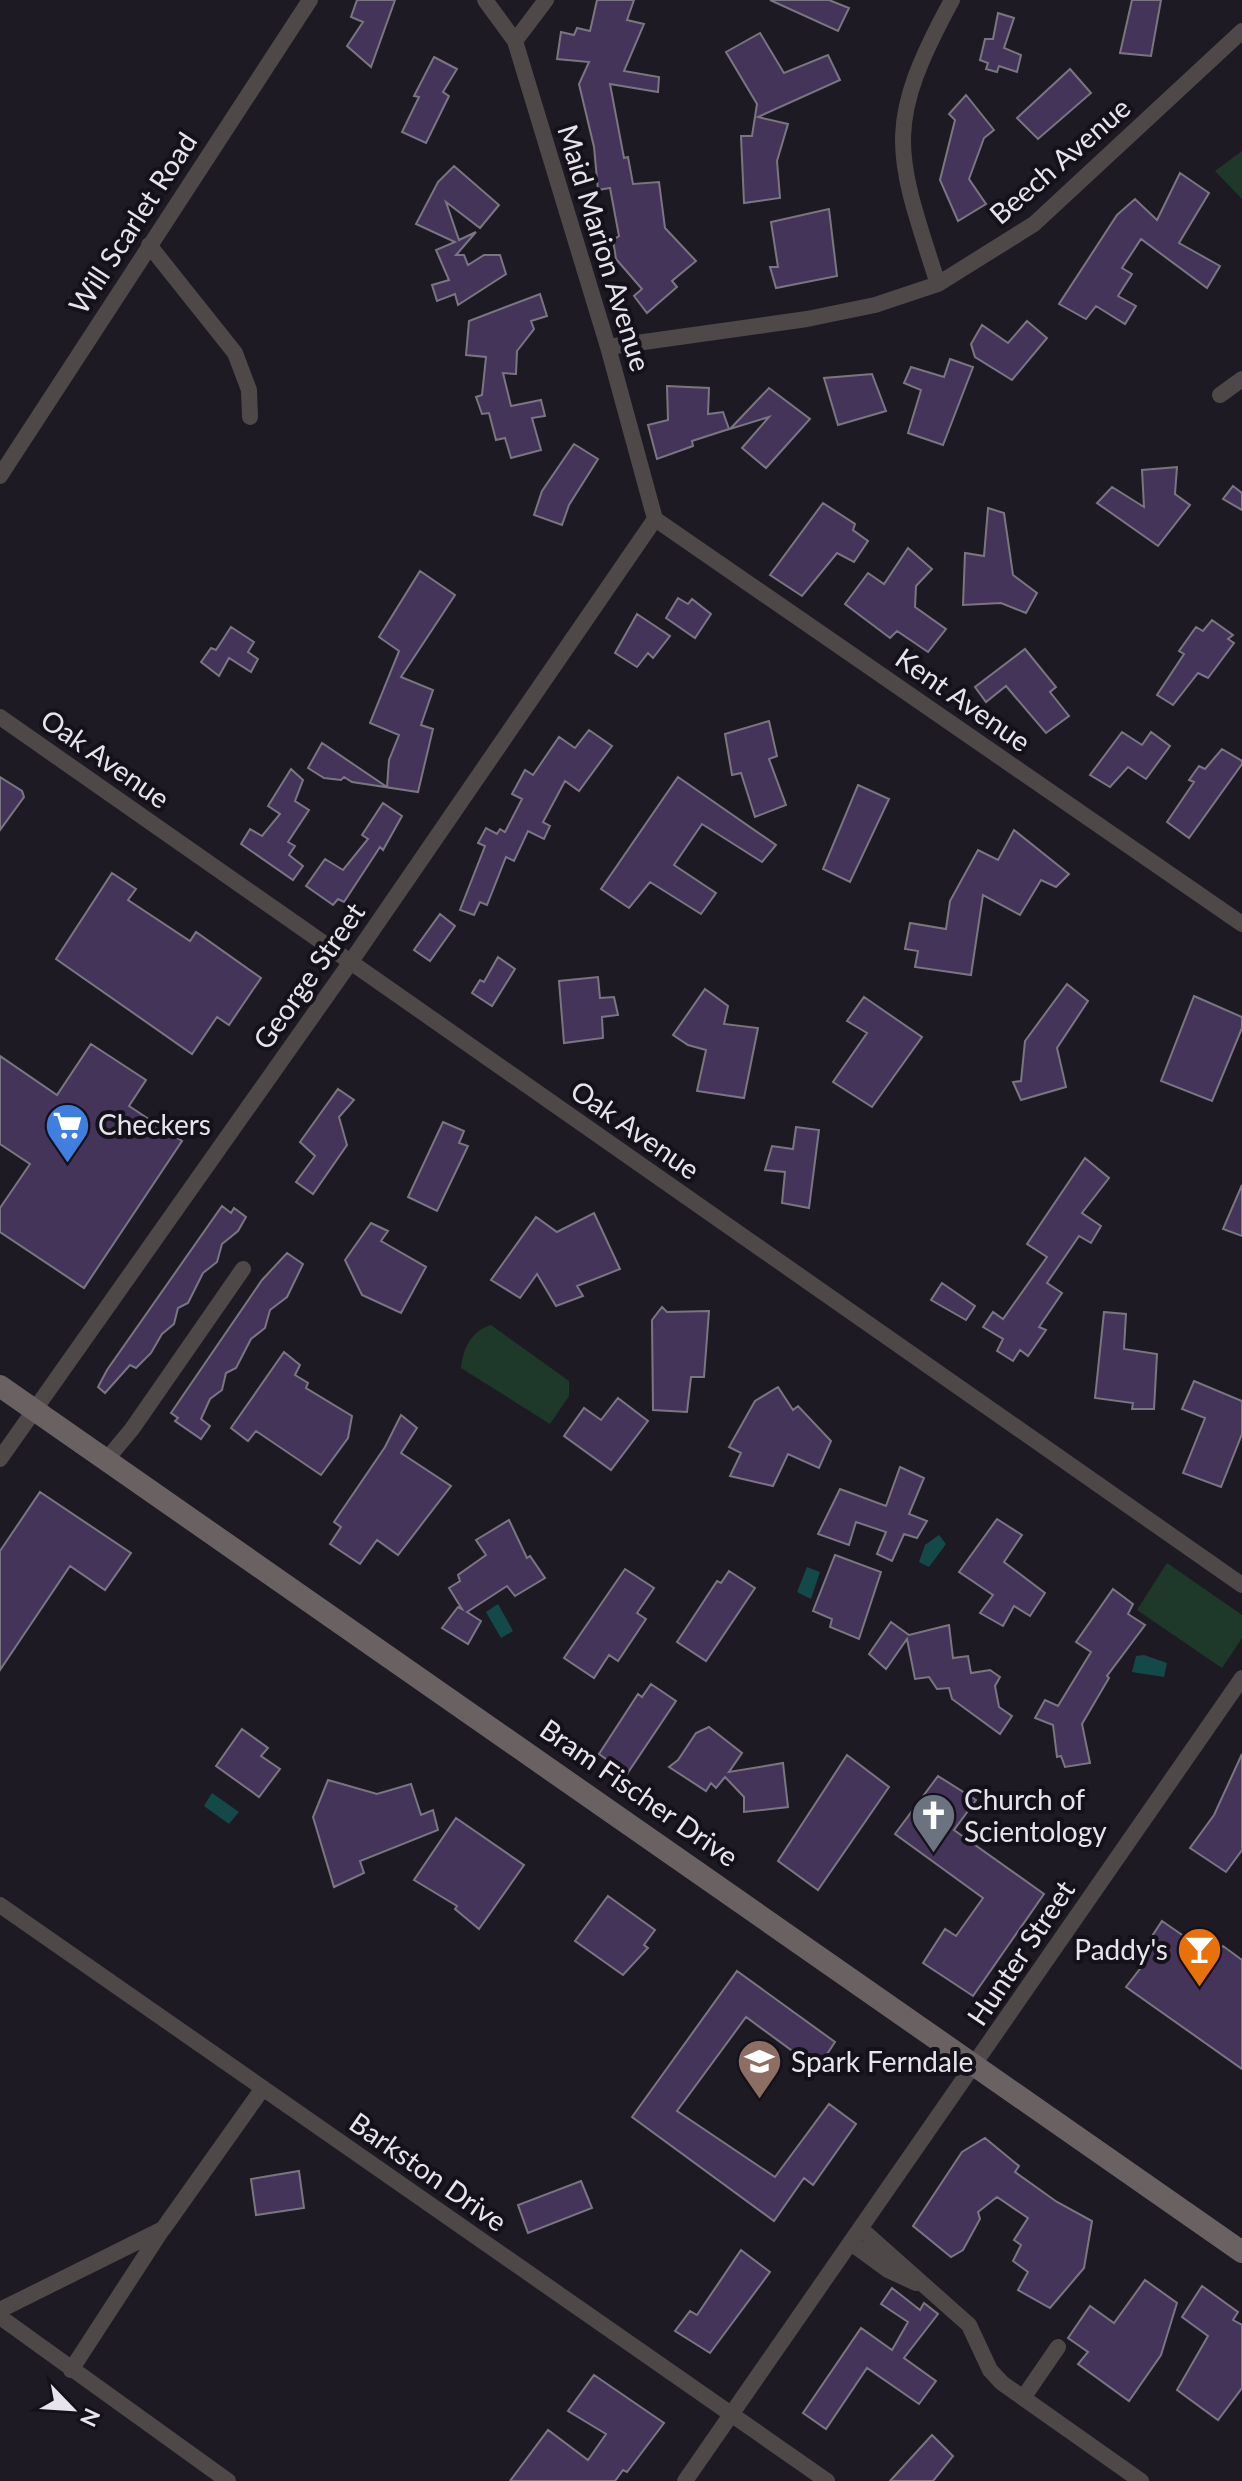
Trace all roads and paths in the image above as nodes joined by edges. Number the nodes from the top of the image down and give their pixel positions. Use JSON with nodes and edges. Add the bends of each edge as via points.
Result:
{"nodes":[{"id":1,"x":310,"y":0,"type":"edge"},
{"id":2,"x":485,"y":0,"type":"edge"},
{"id":3,"x":546,"y":0,"type":"edge"},
{"id":4,"x":952,"y":0,"type":"edge"},
{"id":5,"x":1242,"y":31,"type":"edge"},
{"id":6,"x":515,"y":41,"type":"junction"},
{"id":7,"x":149,"y":245,"type":"junction"},
{"id":8,"x":938,"y":284,"type":"junction"},
{"id":9,"x":608,"y":347,"type":"junction"},
{"id":10,"x":1242,"y":379,"type":"edge"},
{"id":11,"x":1220,"y":395,"type":"dead end"},
{"id":12,"x":250,"y":417,"type":"dead end"},
{"id":13,"x":0,"y":476,"type":"edge"},
{"id":14,"x":655,"y":519,"type":"junction"},
{"id":15,"x":0,"y":717,"type":"edge"},
{"id":16,"x":1242,"y":924,"type":"edge"},
{"id":17,"x":350,"y":963,"type":"junction"},
{"id":18,"x":243,"y":1269,"type":"dead end"},
{"id":19,"x":0,"y":1386,"type":"edge"},
{"id":20,"x":35,"y":1411,"type":"junction"},
{"id":21,"x":0,"y":1459,"type":"edge"},
{"id":22,"x":107,"y":1459,"type":"junction"},
{"id":23,"x":1242,"y":1585,"type":"edge"},
{"id":24,"x":1242,"y":1678,"type":"edge"},
{"id":25,"x":0,"y":1905,"type":"edge"},
{"id":26,"x":976,"y":2064,"type":"junction"},
{"id":27,"x":263,"y":2088,"type":"junction"},
{"id":28,"x":163,"y":2229,"type":"junction"},
{"id":29,"x":856,"y":2236,"type":"junction"},
{"id":30,"x":1242,"y":2252,"type":"edge"},
{"id":31,"x":0,"y":2310,"type":"edge"},
{"id":32,"x":0,"y":2317,"type":"edge"},
{"id":33,"x":1058,"y":2347,"type":"dead end"},
{"id":34,"x":71,"y":2370,"type":"junction"},
{"id":35,"x":1023,"y":2398,"type":"junction"},
{"id":36,"x":731,"y":2414,"type":"junction"},
{"id":37,"x":228,"y":2481,"type":"edge"},
{"id":38,"x":685,"y":2481,"type":"edge"},
{"id":39,"x":827,"y":2481,"type":"edge"},
{"id":40,"x":1141,"y":2481,"type":"edge"}],
"edges":[{"from":1,"to":7,"type":"street","name":"Will Scarlet Road"},
{"from":2,"to":6,"type":"street","name":"Maid Marion Avenue"},
{"from":3,"to":6,"type":"street"},
{"from":4,"to":8,"type":"street","via":[[915,72],[901,139],[906,184]]},
{"from":5,"to":8,"type":"street","name":"Beech Avenue","via":[[1044,216]]},
{"from":6,"to":9,"type":"street","name":"Maid Marion Avenue"},
{"from":7,"to":12,"type":"street","via":[[235,353],[249,390]]},
{"from":7,"to":13,"type":"street","name":"Will Scarlet Road"},
{"from":8,"to":9,"type":"street","name":"Beech Avenue","via":[[821,316]]},
{"from":9,"to":14,"type":"street","name":"Maid Marion Avenue"},
{"from":10,"to":11,"type":"street"},
{"from":14,"to":16,"type":"street","name":"Kent Avenue"},
{"from":14,"to":17,"type":"street","name":"George Street"},
{"from":15,"to":17,"type":"street","name":"Oak Avenue"},
{"from":17,"to":20,"type":"street","name":"George Street"},
{"from":17,"to":23,"type":"street","name":"Oak Avenue"},
{"from":18,"to":22,"type":"street"},
{"from":19,"to":20,"type":"main road","name":"Bram Fischer Drive"},
{"from":20,"to":21,"type":"street","name":"George Street"},
{"from":20,"to":22,"type":"main road","name":"Bram Fischer Drive"},
{"from":22,"to":26,"type":"main road","name":"Bram Fischer Drive"},
{"from":24,"to":26,"type":"street","name":"Hunter Street"},
{"from":25,"to":27,"type":"street","name":"Barkston Drive"},
{"from":26,"to":29,"type":"street","name":"Hunter Street"},
{"from":26,"to":30,"type":"main road","name":"Bram Fischer Drive"},
{"from":27,"to":28,"type":"street"},
{"from":27,"to":36,"type":"street","name":"Barkston Drive"},
{"from":28,"to":31,"type":"street"},
{"from":28,"to":34,"type":"street"},
{"from":29,"to":35,"type":"street","via":[[897,2258],[969,2325],[990,2370]]},
{"from":29,"to":36,"type":"street","name":"Hunter Street"},
{"from":32,"to":34,"type":"street"},
{"from":33,"to":35,"type":"street"},
{"from":34,"to":37,"type":"street"},
{"from":35,"to":40,"type":"street"},
{"from":36,"to":38,"type":"street","name":"Hunter Street"},
{"from":36,"to":39,"type":"street","name":"Barkston Drive"}]}
